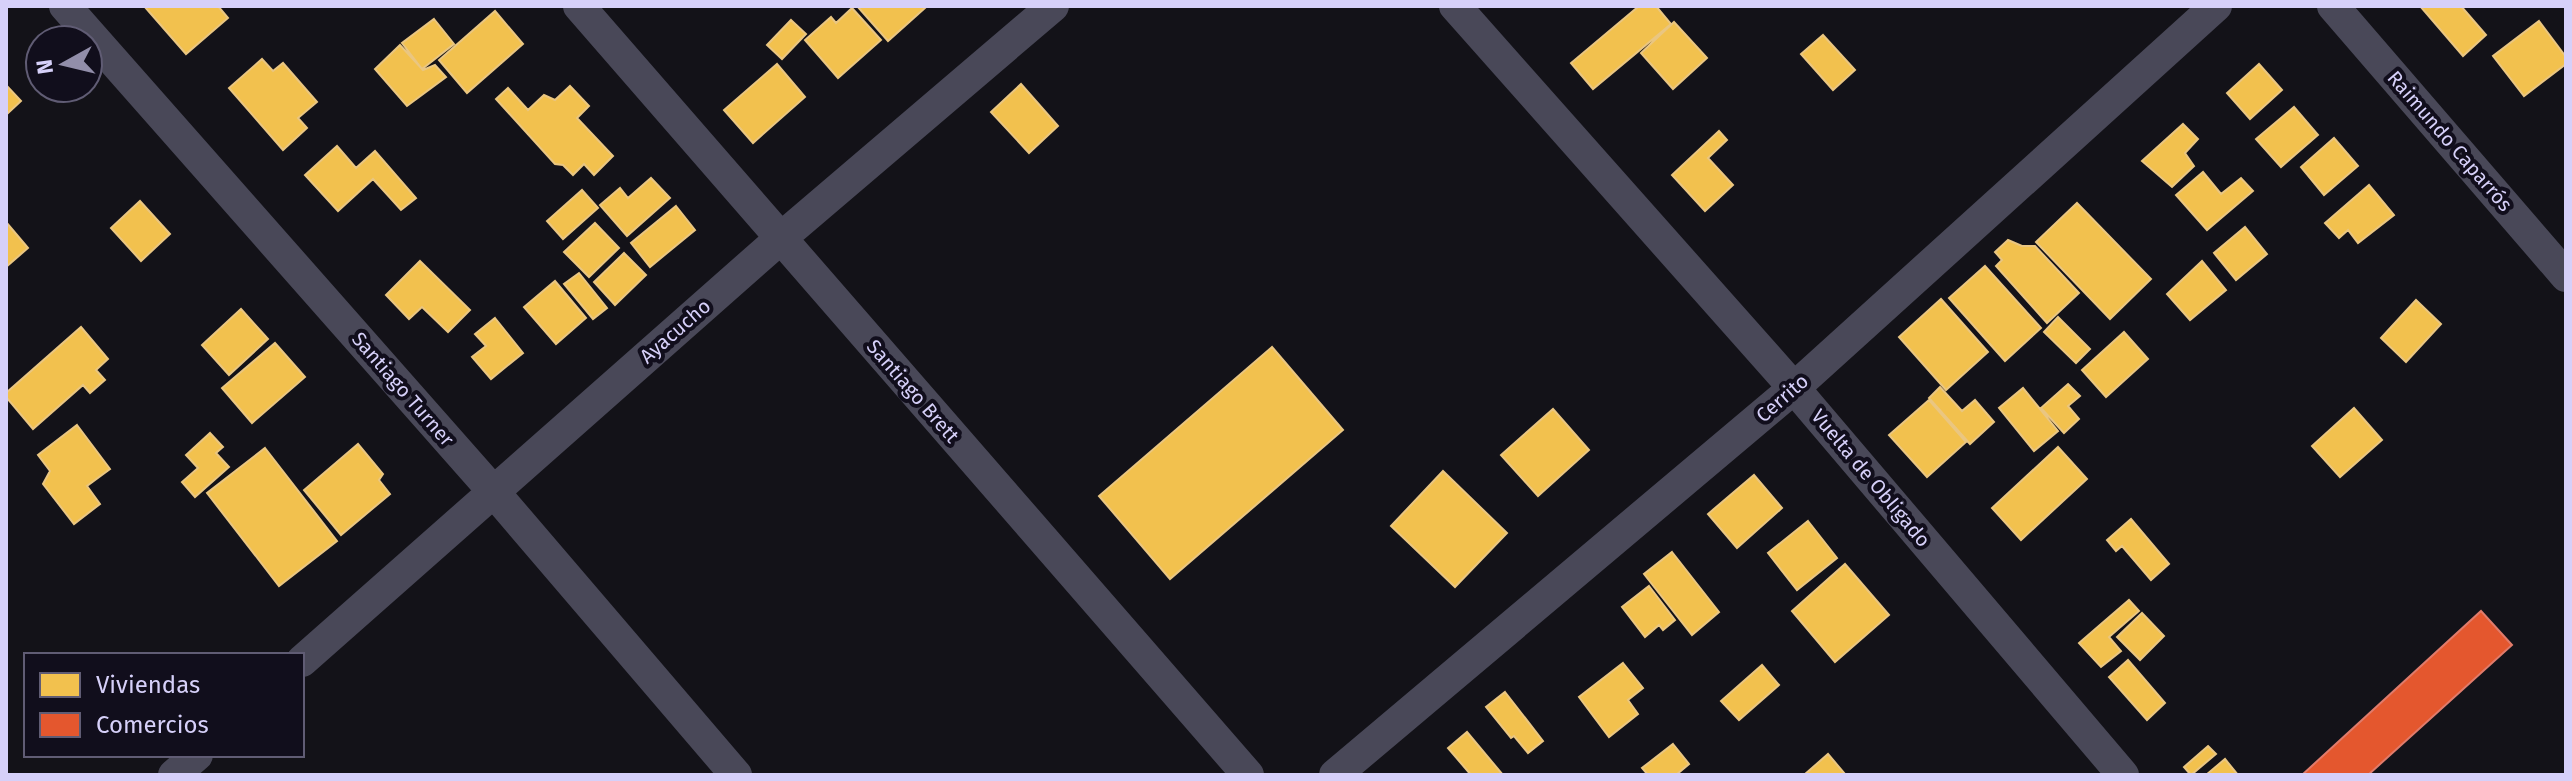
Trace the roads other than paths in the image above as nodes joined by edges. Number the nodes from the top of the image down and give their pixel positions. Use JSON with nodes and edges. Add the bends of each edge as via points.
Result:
{"nodes":[{"id":1,"x":65,"y":6,"type":"edge"},
{"id":2,"x":579,"y":6,"type":"edge"},
{"id":3,"x":1053,"y":6,"type":"edge"},
{"id":4,"x":1455,"y":6,"type":"edge"},
{"id":5,"x":2216,"y":6,"type":"edge"},
{"id":6,"x":2333,"y":6,"type":"edge"},
{"id":7,"x":781,"y":238,"type":"junction"},
{"id":8,"x":2566,"y":276,"type":"edge"},
{"id":9,"x":1794,"y":388,"type":"junction"},
{"id":10,"x":493,"y":491,"type":"junction"},
{"id":11,"x":304,"y":659,"type":"edge"},
{"id":12,"x":195,"y":757,"type":"edge"},
{"id":13,"x":174,"y":775,"type":"edge"},
{"id":14,"x":736,"y":775,"type":"edge"},
{"id":15,"x":1248,"y":775,"type":"edge"},
{"id":16,"x":1335,"y":775,"type":"edge"},
{"id":17,"x":2123,"y":775,"type":"edge"}],
"edges":[{"from":1,"to":10,"type":"street","name":"Santiago Turner"},
{"from":2,"to":7,"type":"street","name":"Santiago Brett"},
{"from":3,"to":7,"type":"street","name":"Ayacucho"},
{"from":4,"to":9,"type":"street","name":"Vuelta de Obligado"},
{"from":5,"to":9,"type":"street","name":"Cerrito"},
{"from":6,"to":8,"type":"street","name":"Raimundo Caparrós"},
{"from":7,"to":10,"type":"street","name":"Ayacucho"},
{"from":7,"to":15,"type":"street","name":"Santiago Brett"},
{"from":9,"to":16,"type":"street","name":"Cerrito"},
{"from":9,"to":17,"type":"street","name":"Vuelta de Obligado"},
{"from":10,"to":11,"type":"street","name":"Ayacucho"},
{"from":10,"to":14,"type":"street","name":"Santiago Turner"},
{"from":12,"to":13,"type":"street"}]}
